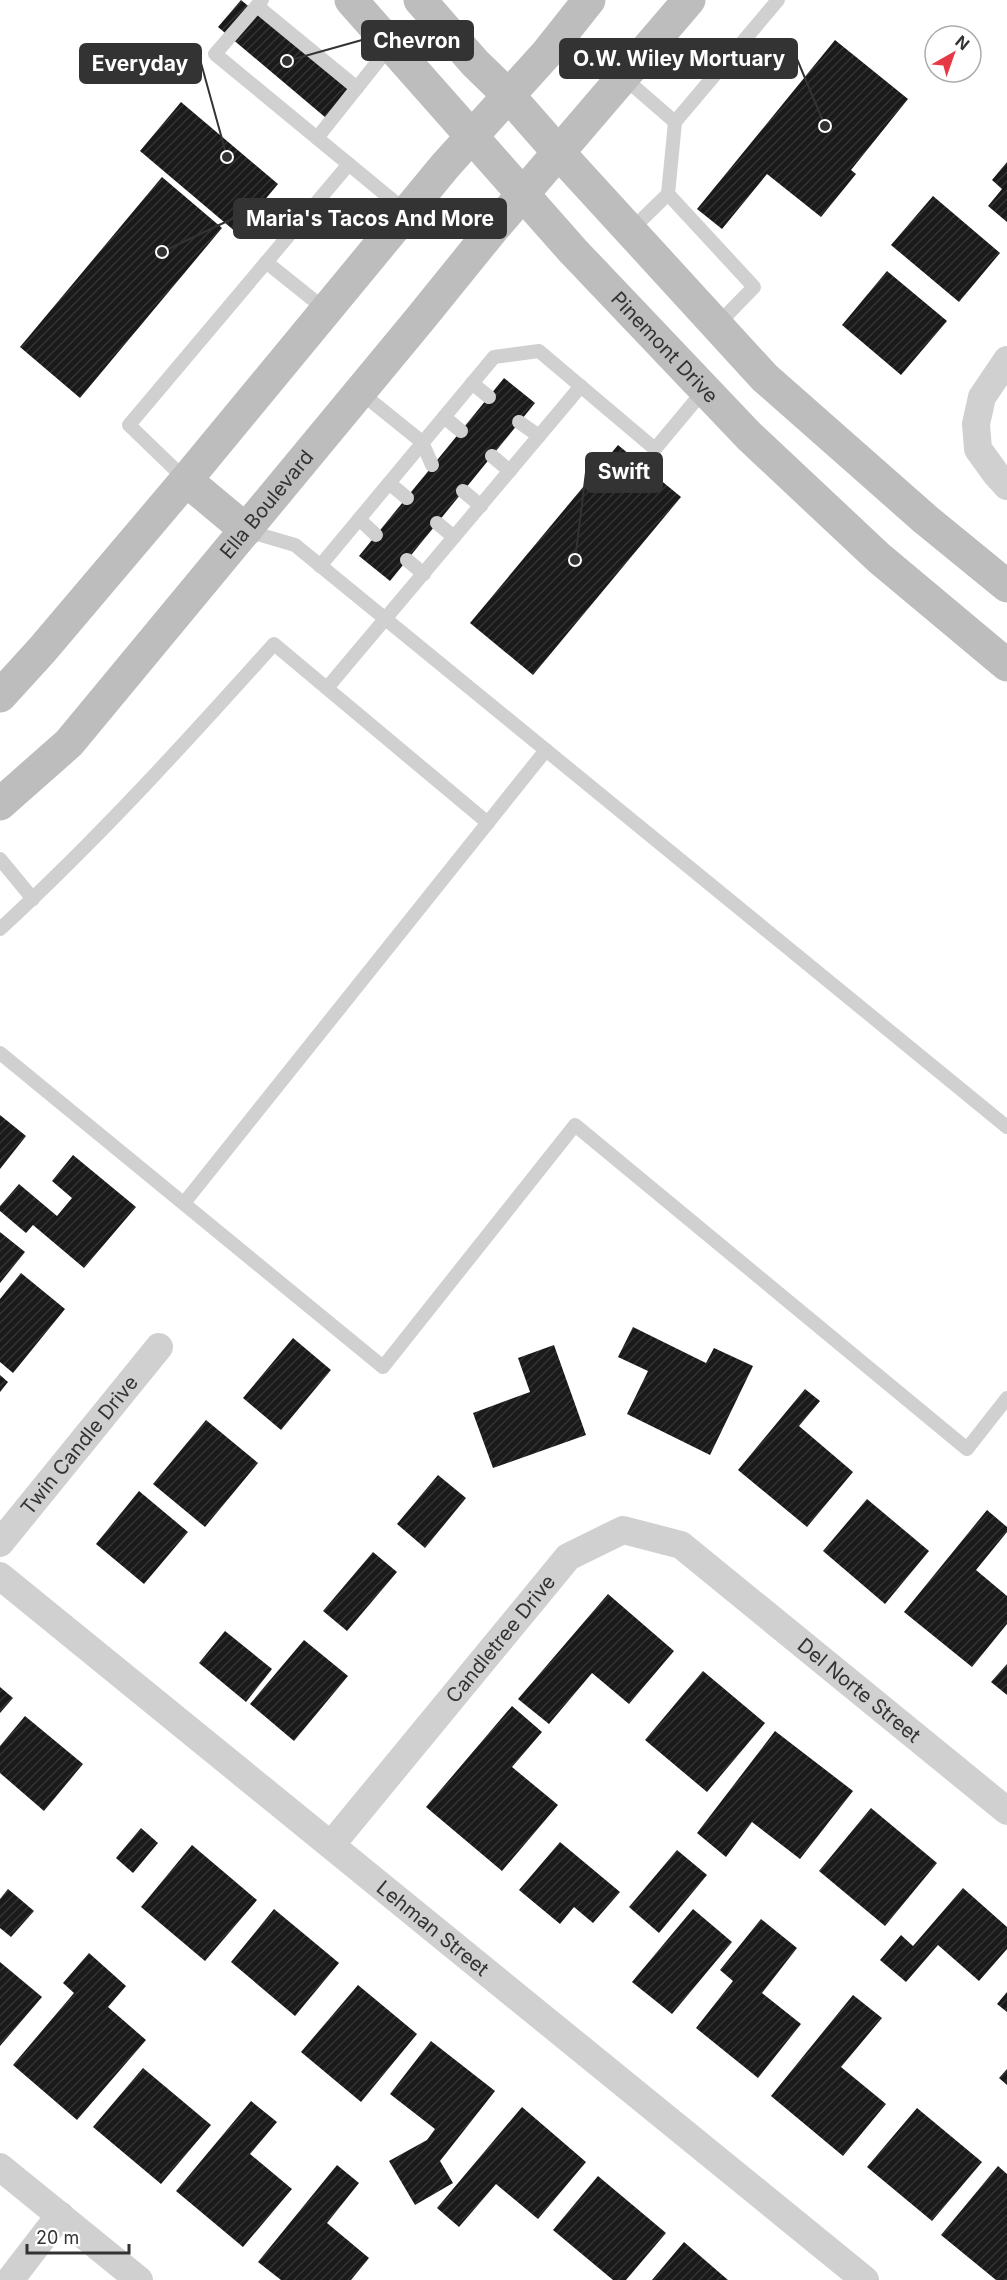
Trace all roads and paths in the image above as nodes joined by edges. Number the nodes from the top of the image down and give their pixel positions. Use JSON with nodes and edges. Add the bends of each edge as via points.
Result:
{"nodes":[{"id":1,"x":351,"y":0,"type":"edge"},
{"id":2,"x":420,"y":0,"type":"edge"},
{"id":3,"x":589,"y":0,"type":"edge"},
{"id":4,"x":688,"y":0,"type":"edge"},
{"id":5,"x":778,"y":0,"type":"edge"},
{"id":6,"x":259,"y":3,"type":"edge"},
{"id":7,"x":391,"y":45,"type":"junction"},
{"id":8,"x":623,"y":77,"type":"junction"},
{"id":9,"x":357,"y":88,"type":"junction"},
{"id":10,"x":509,"y":96,"type":"junction"},
{"id":11,"x":675,"y":122,"type":"junction"},
{"id":12,"x":472,"y":136,"type":"junction"},
{"id":13,"x":317,"y":138,"type":"junction"},
{"id":14,"x":559,"y":153,"type":"junction"},
{"id":15,"x":349,"y":164,"type":"junction"},
{"id":16,"x":668,"y":194,"type":"junction"},
{"id":17,"x":522,"y":195,"type":"junction"},
{"id":18,"x":408,"y":213,"type":"junction"},
{"id":19,"x":630,"y":231,"type":"junction"},
{"id":20,"x":266,"y":262,"type":"junction"},
{"id":21,"x":327,"y":312,"type":"junction"},
{"id":22,"x":717,"y":325,"type":"junction"},
{"id":23,"x":1007,"y":360,"type":"edge"},
{"id":24,"x":472,"y":383,"type":"junction"},
{"id":25,"x":581,"y":386,"type":"junction"},
{"id":26,"x":705,"y":389,"type":"junction"},
{"id":27,"x":360,"y":392,"type":"junction"},
{"id":28,"x":489,"y":396,"type":"dead end"},
{"id":29,"x":444,"y":417,"type":"junction"},
{"id":30,"x":519,"y":422,"type":"dead end"},
{"id":31,"x":461,"y":430,"type":"dead end"},
{"id":32,"x":539,"y":436,"type":"junction"},
{"id":33,"x":422,"y":442,"type":"junction"},
{"id":34,"x":492,"y":456,"type":"dead end"},
{"id":35,"x":432,"y":465,"type":"dead end"},
{"id":36,"x":510,"y":471,"type":"junction"},
{"id":37,"x":186,"y":480,"type":"junction"},
{"id":38,"x":389,"y":483,"type":"junction"},
{"id":39,"x":1007,"y":486,"type":"edge"},
{"id":40,"x":463,"y":491,"type":"dead end"},
{"id":41,"x":407,"y":498,"type":"dead end"},
{"id":42,"x":481,"y":506,"type":"junction"},
{"id":43,"x":359,"y":519,"type":"junction"},
{"id":44,"x":437,"y":523,"type":"dead end"},
{"id":45,"x":246,"y":530,"type":"junction"},
{"id":46,"x":376,"y":535,"type":"dead end"},
{"id":47,"x":454,"y":537,"type":"junction"},
{"id":48,"x":407,"y":560,"type":"dead end"},
{"id":49,"x":320,"y":566,"type":"junction"},
{"id":50,"x":424,"y":574,"type":"junction"},
{"id":51,"x":1007,"y":586,"type":"edge"},
{"id":52,"x":386,"y":618,"type":"junction"},
{"id":53,"x":1007,"y":665,"type":"edge"},
{"id":54,"x":327,"y":688,"type":"junction"},
{"id":55,"x":0,"y":696,"type":"edge"},
{"id":56,"x":546,"y":750,"type":"junction"},
{"id":57,"x":0,"y":804,"type":"edge"},
{"id":58,"x":488,"y":824,"type":"junction"},
{"id":59,"x":0,"y":859,"type":"edge"},
{"id":60,"x":33,"y":899,"type":"junction"},
{"id":61,"x":0,"y":929,"type":"edge"},
{"id":62,"x":0,"y":1053,"type":"edge"},
{"id":63,"x":1007,"y":1127,"type":"edge"},
{"id":64,"x":184,"y":1203,"type":"junction"},
{"id":65,"x":159,"y":1347,"type":"dead end"},
{"id":66,"x":1007,"y":1398,"type":"edge"},
{"id":67,"x":0,"y":1543,"type":"edge"},
{"id":68,"x":712,"y":1570,"type":"joint"},
{"id":69,"x":0,"y":1576,"type":"edge"},
{"id":70,"x":1007,"y":1811,"type":"edge"},
{"id":71,"x":332,"y":1845,"type":"junction"},
{"id":72,"x":0,"y":2167,"type":"edge"},
{"id":73,"x":60,"y":2215,"type":"junction"},
{"id":74,"x":10,"y":2280,"type":"edge"},
{"id":75,"x":140,"y":2280,"type":"edge"},
{"id":76,"x":866,"y":2280,"type":"edge"}],
"edges":[{"from":1,"to":7,"type":"main road","name":"Pinemont Drive"},
{"from":2,"to":10,"type":"main road"},
{"from":3,"to":10,"type":"main road"},
{"from":4,"to":8,"type":"main road","name":"Ella Boulevard"},
{"from":5,"to":11,"type":"lane"},
{"from":6,"to":9,"type":"lane"},
{"from":6,"to":13,"type":"lane","via":[[215,54]]},
{"from":7,"to":9,"type":"lane"},
{"from":7,"to":12,"type":"main road","name":"Pinemont Drive"},
{"from":8,"to":11,"type":"lane"},
{"from":8,"to":14,"type":"main road","name":"Ella Boulevard"},
{"from":9,"to":13,"type":"lane"},
{"from":10,"to":12,"type":"main road"},
{"from":10,"to":14,"type":"main road"},
{"from":11,"to":16,"type":"lane"},
{"from":12,"to":17,"type":"main road","name":"Pinemont Drive"},
{"from":12,"to":18,"type":"main road"},
{"from":13,"to":15,"type":"lane"},
{"from":14,"to":17,"type":"main road","name":"Ella Boulevard"},
{"from":14,"to":19,"type":"main road"},
{"from":15,"to":18,"type":"lane"},
{"from":15,"to":20,"type":"lane"},
{"from":16,"to":19,"type":"lane"},
{"from":16,"to":22,"type":"lane","via":[[754,287]]},
{"from":17,"to":26,"type":"main road","name":"Pinemont Drive"},
{"from":17,"to":27,"type":"main road","name":"Ella Boulevard"},
{"from":18,"to":21,"type":"main road"},
{"from":19,"to":22,"type":"main road"},
{"from":20,"to":21,"type":"lane"},
{"from":20,"to":37,"type":"lane","via":[[129,425]]},
{"from":21,"to":37,"type":"main road"},
{"from":22,"to":51,"type":"main road","via":[[765,378]]},
{"from":23,"to":39,"type":"street","via":[[982,397],[976,424],[978,449]]},
{"from":24,"to":25,"type":"lane","via":[[494,357],[539,351]]},
{"from":24,"to":28,"type":"lane"},
{"from":24,"to":29,"type":"lane"},
{"from":25,"to":26,"type":"lane","via":[[655,448]]},
{"from":25,"to":32,"type":"lane"},
{"from":26,"to":53,"type":"main road","name":"Pinemont Drive","via":[[749,436],[879,558]]},
{"from":27,"to":33,"type":"lane"},
{"from":27,"to":45,"type":"main road","name":"Ella Boulevard"},
{"from":29,"to":31,"type":"lane"},
{"from":29,"to":33,"type":"lane"},
{"from":30,"to":32,"type":"lane"},
{"from":32,"to":36,"type":"lane"},
{"from":33,"to":35,"type":"lane"},
{"from":33,"to":38,"type":"lane"},
{"from":34,"to":36,"type":"lane"},
{"from":36,"to":42,"type":"lane"},
{"from":37,"to":45,"type":"main road"},
{"from":37,"to":55,"type":"main road"},
{"from":38,"to":41,"type":"lane"},
{"from":38,"to":43,"type":"lane"},
{"from":40,"to":42,"type":"lane"},
{"from":42,"to":47,"type":"lane"},
{"from":43,"to":46,"type":"lane"},
{"from":43,"to":49,"type":"lane"},
{"from":44,"to":47,"type":"lane"},
{"from":45,"to":49,"type":"lane","via":[[295,545]]},
{"from":45,"to":57,"type":"main road","name":"Ella Boulevard","via":[[69,743]]},
{"from":47,"to":50,"type":"lane"},
{"from":48,"to":50,"type":"lane"},
{"from":49,"to":52,"type":"lane"},
{"from":50,"to":52,"type":"lane"},
{"from":52,"to":54,"type":"lane"},
{"from":52,"to":56,"type":"lane"},
{"from":54,"to":58,"type":"lane"},
{"from":54,"to":60,"type":"lane","via":[[274,644],[148,782]]},
{"from":56,"to":58,"type":"lane"},
{"from":56,"to":63,"type":"lane"},
{"from":58,"to":64,"type":"lane"},
{"from":59,"to":60,"type":"lane"},
{"from":60,"to":61,"type":"lane"},
{"from":62,"to":64,"type":"lane"},
{"from":64,"to":66,"type":"lane","via":[[383,1367],[575,1125],[967,1449]]},
{"from":65,"to":67,"type":"street","name":"Twin Candle Drive"},
{"from":68,"to":70,"type":"street","name":"Del Norte Street"},
{"from":68,"to":71,"type":"street","name":"Candletree Drive","via":[[681,1545],[623,1530],[568,1557]]},
{"from":69,"to":71,"type":"street","name":"Lehman Street"},
{"from":71,"to":76,"type":"street","name":"Lehman Street"},
{"from":72,"to":73,"type":"street"},
{"from":73,"to":74,"type":"street"},
{"from":73,"to":75,"type":"street"}]}
